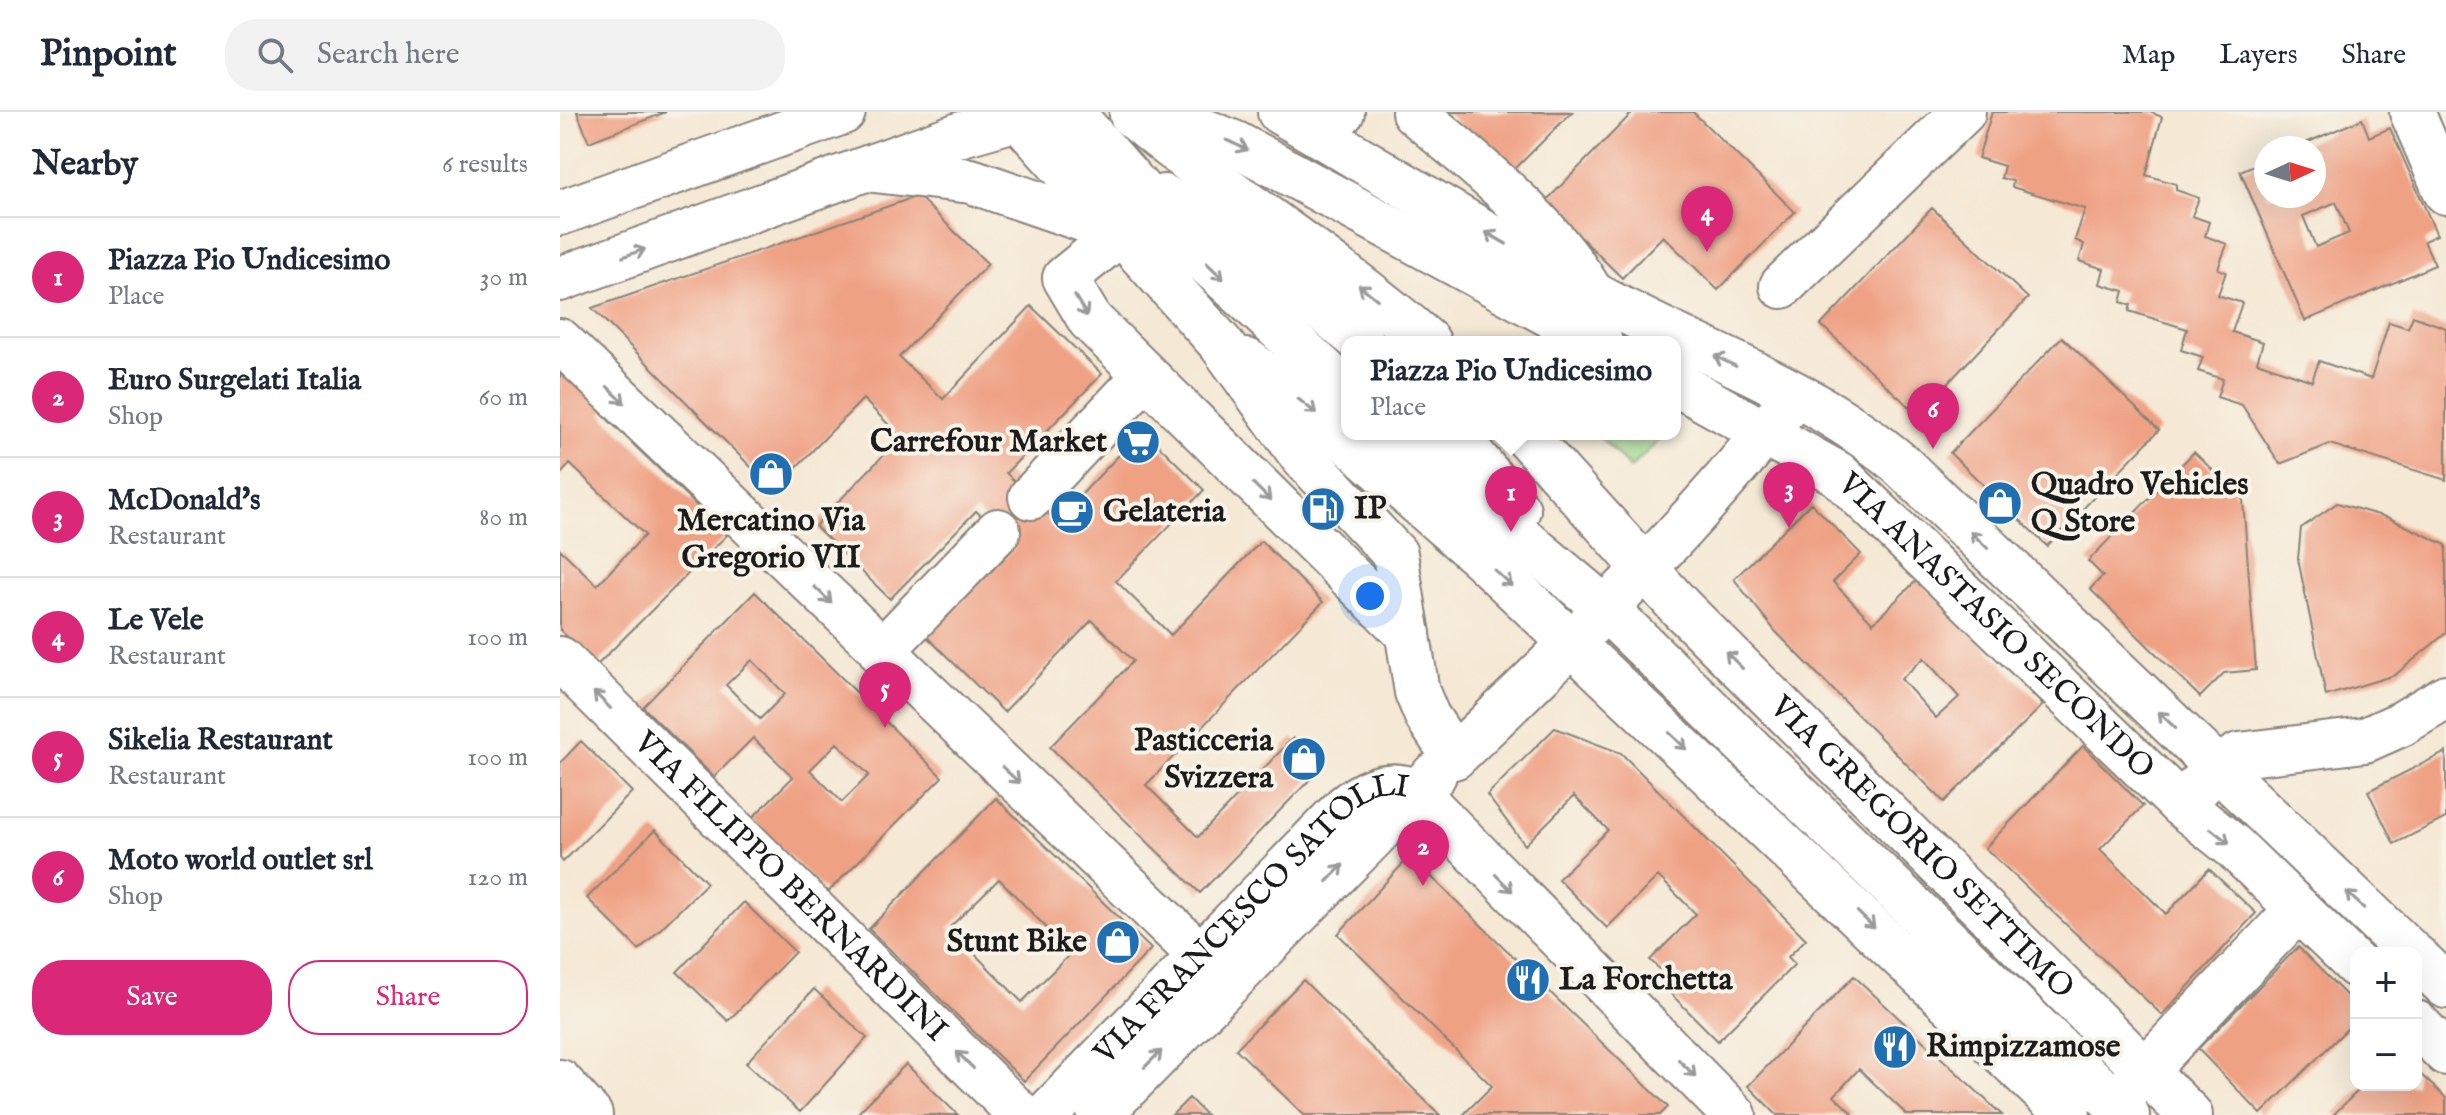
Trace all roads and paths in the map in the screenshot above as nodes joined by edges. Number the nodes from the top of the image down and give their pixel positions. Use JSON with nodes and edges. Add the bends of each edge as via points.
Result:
{"nodes":[{"id":1,"x":843,"y":112,"type":"edge"},
{"id":2,"x":1070,"y":112,"type":"edge"},
{"id":3,"x":1128,"y":112,"type":"edge"},
{"id":4,"x":1137,"y":112,"type":"edge"},
{"id":5,"x":1280,"y":112,"type":"edge"},
{"id":6,"x":1414,"y":112,"type":"edge"},
{"id":7,"x":1963,"y":112,"type":"edge"},
{"id":8,"x":2412,"y":112,"type":"edge"},
{"id":9,"x":1016,"y":115,"type":"edge"},
{"id":10,"x":1331,"y":124,"type":"edge"},
{"id":11,"x":868,"y":169,"type":"junction"},
{"id":12,"x":1124,"y":173,"type":"junction"},
{"id":13,"x":2446,"y":192,"type":"edge"},
{"id":14,"x":560,"y":213,"type":"edge"},
{"id":15,"x":1122,"y":232,"type":"junction"},
{"id":16,"x":560,"y":279,"type":"edge"},
{"id":17,"x":1782,"y":286,"type":"dead end"},
{"id":18,"x":1592,"y":294,"type":"junction"},
{"id":19,"x":1255,"y":309,"type":"junction"},
{"id":20,"x":1355,"y":336,"type":"edge"},
{"id":21,"x":1421,"y":336,"type":"edge"},
{"id":22,"x":1589,"y":336,"type":"edge"},
{"id":23,"x":1676,"y":336,"type":"edge"},
{"id":24,"x":1681,"y":338,"type":"edge"},
{"id":25,"x":560,"y":341,"type":"edge"},
{"id":26,"x":1221,"y":344,"type":"junction"},
{"id":27,"x":1341,"y":360,"type":"edge"},
{"id":28,"x":1145,"y":376,"type":"junction"},
{"id":29,"x":1341,"y":386,"type":"edge"},
{"id":30,"x":1681,"y":386,"type":"edge"},
{"id":31,"x":1795,"y":395,"type":"junction"},
{"id":32,"x":1766,"y":433,"type":"junction"},
{"id":33,"x":1341,"y":435,"type":"edge"},
{"id":34,"x":1346,"y":440,"type":"edge"},
{"id":35,"x":1404,"y":440,"type":"edge"},
{"id":36,"x":1434,"y":440,"type":"edge"},
{"id":37,"x":1460,"y":440,"type":"edge"},
{"id":38,"x":1529,"y":440,"type":"edge"},
{"id":39,"x":1496,"y":485,"type":"junction"},
{"id":40,"x":1031,"y":497,"type":"dead end"},
{"id":41,"x":998,"y":531,"type":"dead end"},
{"id":42,"x":1644,"y":568,"type":"junction"},
{"id":43,"x":1605,"y":608,"type":"junction"},
{"id":44,"x":1408,"y":634,"type":"junction"},
{"id":45,"x":1572,"y":641,"type":"junction"},
{"id":46,"x":881,"y":652,"type":"junction"},
{"id":47,"x":560,"y":659,"type":"edge"},
{"id":48,"x":2446,"y":697,"type":"edge"},
{"id":49,"x":1454,"y":757,"type":"junction"},
{"id":50,"x":2218,"y":768,"type":"junction"},
{"id":51,"x":1415,"y":791,"type":"junction"},
{"id":52,"x":2180,"y":804,"type":"junction"},
{"id":53,"x":2298,"y":909,"type":"junction"},
{"id":54,"x":2405,"y":947,"type":"edge"},
{"id":55,"x":2350,"y":959,"type":"edge"},
{"id":56,"x":2422,"y":963,"type":"edge"},
{"id":57,"x":1215,"y":970,"type":"junction"},
{"id":58,"x":2446,"y":986,"type":"edge"},
{"id":59,"x":2422,"y":1029,"type":"edge"},
{"id":60,"x":2446,"y":1053,"type":"edge"},
{"id":61,"x":2147,"y":1070,"type":"junction"},
{"id":62,"x":560,"y":1082,"type":"edge"},
{"id":63,"x":2115,"y":1111,"type":"edge"},
{"id":64,"x":590,"y":1115,"type":"edge"},
{"id":65,"x":1021,"y":1115,"type":"edge"},
{"id":66,"x":1046,"y":1115,"type":"edge"},
{"id":67,"x":1099,"y":1115,"type":"edge"},
{"id":68,"x":1734,"y":1115,"type":"edge"},
{"id":69,"x":2068,"y":1115,"type":"edge"},
{"id":70,"x":2190,"y":1115,"type":"edge"}],
"edges":[{"from":1,"to":14,"type":"main road"},
{"from":2,"to":9,"type":"main road"},
{"from":2,"to":12,"type":"main road"},
{"from":21,"to":3,"type":"main road","one_way":true,"via":[[1351,277],[1194,166]]},
{"from":4,"to":22,"type":"main road","one_way":true,"via":[[1236,144]]},
{"from":5,"to":10,"type":"main road","name":"VIA ANASTASIO SECONDO"},
{"from":6,"to":18,"type":"main road","via":[[1548,231]]},
{"from":7,"to":17,"type":"main road"},
{"from":8,"to":13,"type":"main road"},
{"from":9,"to":11,"type":"main road"},
{"from":9,"to":15,"type":"main road"},
{"from":18,"to":10,"type":"main road","name":"VIA ANASTASIO SECONDO","one_way":true},
{"from":11,"to":15,"type":"main road","via":[[971,181]]},
{"from":16,"to":11,"type":"main road","one_way":true},
{"from":12,"to":19,"type":"main road","one_way":true},
{"from":12,"to":20,"type":"main road","via":[[1261,258]]},
{"from":15,"to":26,"type":"main road"},
{"from":15,"to":28,"type":"main road","one_way":true,"via":[[1065,278],[1090,320]]},
{"from":23,"to":18,"type":"main road","name":"VIA ANASTASIO SECONDO","one_way":true},
{"from":19,"to":26,"type":"main road"},
{"from":19,"to":27,"type":"main road","via":[[1273,303],[1282,307]]},
{"from":19,"to":29,"type":"main road"},
{"from":31,"to":24,"type":"main road","name":"VIA ANASTASIO SECONDO","one_way":true},
{"from":25,"to":46,"type":"main road","one_way":true},
{"from":26,"to":33,"type":"main road","one_way":true},
{"from":26,"to":44,"type":"main road","via":[[1302,456],[1395,554]]},
{"from":28,"to":40,"type":"main road"},
{"from":28,"to":44,"type":"main road","one_way":true},
{"from":30,"to":32,"type":"main road","name":"VIA ANASTASIO SECONDO"},
{"from":31,"to":32,"type":"main road","name":"VIA FRANCESCO SATOLLI"},
{"from":50,"to":31,"type":"main road","name":"VIA ANASTASIO SECONDO","one_way":true,"via":[[1899,463],[1855,429]]},
{"from":32,"to":42,"type":"main road","name":"VIA FRANCESCO SATOLLI"},
{"from":32,"to":52,"type":"main road","name":"VIA ANASTASIO SECONDO","via":[[1822,463],[1853,487]]},
{"from":34,"to":45,"type":"main road","one_way":true},
{"from":35,"to":43,"type":"main road"},
{"from":36,"to":39,"type":"main road"},
{"from":37,"to":39,"type":"main road"},
{"from":38,"to":42,"type":"main road","name":"VIA GREGORIO SETTIMO"},
{"from":39,"to":43,"type":"main road"},
{"from":41,"to":46,"type":"main road"},
{"from":42,"to":43,"type":"main road","name":"VIA FRANCESCO SATOLLI"},
{"from":61,"to":42,"type":"main road","name":"VIA GREGORIO SETTIMO","one_way":true},
{"from":43,"to":45,"type":"main road","name":"VIA FRANCESCO SATOLLI"},
{"from":43,"to":63,"type":"main road","name":"VIA GREGORIO SETTIMO"},
{"from":44,"to":49,"type":"main road","via":[[1422,706]]},
{"from":45,"to":49,"type":"main road","name":"VIA FRANCESCO SATOLLI"},
{"from":45,"to":69,"type":"main road","one_way":true},
{"from":46,"to":57,"type":"main road","one_way":true},
{"from":65,"to":47,"type":"main road","name":"VIA FILIPPO BERNARDINI","one_way":true},
{"from":48,"to":50,"type":"main road","via":[[2373,737],[2333,746],[2249,752]]},
{"from":49,"to":51,"type":"main road","name":"VIA FRANCESCO SATOLLI"},
{"from":50,"to":52,"type":"main road","name":"VIA ANASTASIO SECONDO"},
{"from":54,"to":50,"type":"main road","name":"VIA ANASTASIO SECONDO","one_way":true},
{"from":51,"to":57,"type":"main road","name":"VIA FRANCESCO SATOLLI"},
{"from":51,"to":68,"type":"main road","one_way":true},
{"from":52,"to":53,"type":"main road","name":"VIA ANASTASIO SECONDO","one_way":true},
{"from":53,"to":55,"type":"main road","name":"VIA ANASTASIO SECONDO"},
{"from":53,"to":61,"type":"main road"},
{"from":56,"to":58,"type":"main road"},
{"from":57,"to":66,"type":"main road","name":"VIA FRANCESCO SATOLLI"},
{"from":67,"to":57,"type":"main road","name":"VIA FRANCESCO SATOLLI","one_way":true},
{"from":59,"to":60,"type":"main road"},
{"from":61,"to":63,"type":"main road"},
{"from":61,"to":70,"type":"main road","name":"VIA GREGORIO SETTIMO"},
{"from":62,"to":64,"type":"main road"}]}
